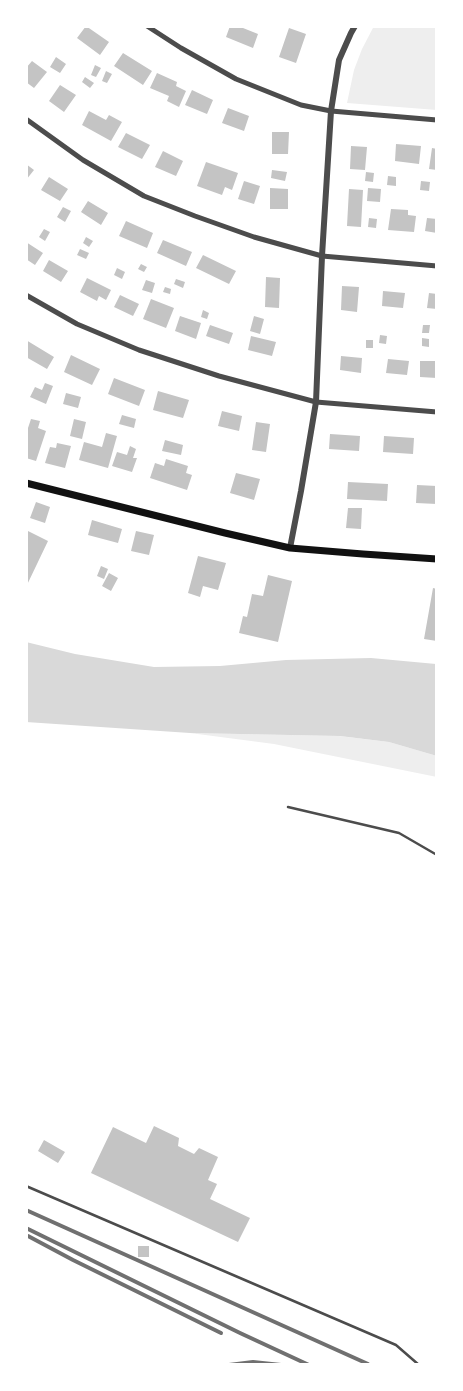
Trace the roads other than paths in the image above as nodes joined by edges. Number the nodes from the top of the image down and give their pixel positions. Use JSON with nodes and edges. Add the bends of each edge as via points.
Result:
{"nodes":[{"id":1,"x":148,"y":26,"type":"edge"},
{"id":2,"x":355,"y":26,"type":"edge"},
{"id":3,"x":331,"y":111,"type":"junction"},
{"id":4,"x":26,"y":119,"type":"edge"},
{"id":5,"x":437,"y":120,"type":"edge"},
{"id":6,"x":322,"y":256,"type":"junction"},
{"id":7,"x":437,"y":266,"type":"edge"},
{"id":8,"x":26,"y":295,"type":"edge"},
{"id":9,"x":316,"y":402,"type":"junction"},
{"id":10,"x":437,"y":412,"type":"edge"},
{"id":11,"x":26,"y":483,"type":"edge"},
{"id":12,"x":290,"y":548,"type":"junction"},
{"id":13,"x":437,"y":559,"type":"edge"},
{"id":14,"x":288,"y":807,"type":"dead end"},
{"id":15,"x":437,"y":855,"type":"edge"},
{"id":16,"x":26,"y":1186,"type":"edge"},
{"id":17,"x":419,"y":1365,"type":"edge"}],
"edges":[{"from":1,"to":3,"type":"street","via":[[236,79],[301,104]]},
{"from":2,"to":3,"type":"street","via":[[339,60]]},
{"from":3,"to":5,"type":"street"},
{"from":3,"to":6,"type":"street"},
{"from":4,"to":6,"type":"street","via":[[83,160],[144,196],[254,237]]},
{"from":6,"to":7,"type":"street"},
{"from":6,"to":9,"type":"street"},
{"from":8,"to":9,"type":"street","via":[[77,324],[139,350]]},
{"from":9,"to":10,"type":"street"},
{"from":9,"to":12,"type":"street"},
{"from":11,"to":12,"type":"main road"},
{"from":12,"to":13,"type":"main road"},
{"from":14,"to":15,"type":"lane","via":[[399,832]]},
{"from":16,"to":17,"type":"lane","via":[[396,1345]]}]}
